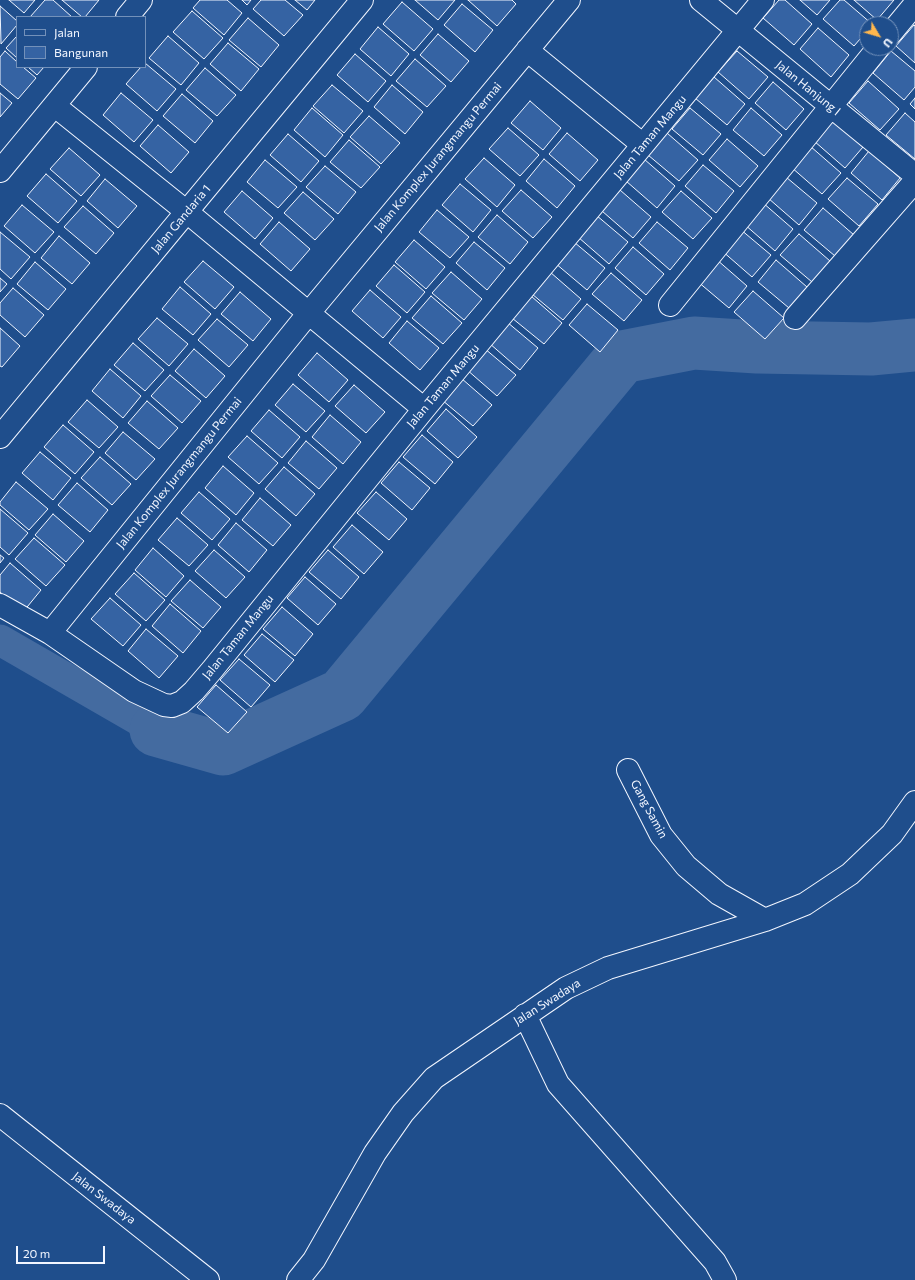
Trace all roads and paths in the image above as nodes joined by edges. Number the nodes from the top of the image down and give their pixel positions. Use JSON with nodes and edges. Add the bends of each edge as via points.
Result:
{"nodes":[{"id":1,"x":141,"y":0,"type":"edge"},
{"id":2,"x":362,"y":0,"type":"edge"},
{"id":3,"x":569,"y":0,"type":"edge"},
{"id":4,"x":701,"y":0,"type":"edge"},
{"id":5,"x":763,"y":0,"type":"edge"},
{"id":6,"x":915,"y":4,"type":"edge"},
{"id":7,"x":128,"y":16,"type":"edge"},
{"id":8,"x":899,"y":23,"type":"edge"},
{"id":9,"x":738,"y":31,"type":"junction"},
{"id":10,"x":527,"y":50,"type":"junction"},
{"id":11,"x":871,"y":56,"type":"edge"},
{"id":12,"x":85,"y":68,"type":"edge"},
{"id":13,"x":55,"y":106,"type":"junction"},
{"id":14,"x":830,"y":106,"type":"junction"},
{"id":15,"x":643,"y":145,"type":"junction"},
{"id":16,"x":0,"y":171,"type":"edge"},
{"id":17,"x":915,"y":175,"type":"edge"},
{"id":18,"x":915,"y":181,"type":"edge"},
{"id":19,"x":187,"y":212,"type":"junction"},
{"id":20,"x":670,"y":305,"type":"dead end"},
{"id":21,"x":308,"y":314,"type":"junction"},
{"id":22,"x":795,"y":318,"type":"dead end"},
{"id":23,"x":424,"y":409,"type":"junction"},
{"id":24,"x":0,"y":437,"type":"edge"},
{"id":25,"x":0,"y":605,"type":"edge"},
{"id":26,"x":50,"y":633,"type":"junction"},
{"id":27,"x":628,"y":770,"type":"dead end"},
{"id":28,"x":915,"y":802,"type":"edge"},
{"id":29,"x":765,"y":920,"type":"junction"},
{"id":30,"x":525,"y":1015,"type":"junction"},
{"id":31,"x":0,"y":1115,"type":"edge"},
{"id":32,"x":208,"y":1280,"type":"edge"},
{"id":33,"x":298,"y":1280,"type":"edge"},
{"id":34,"x":725,"y":1280,"type":"edge"}],
"edges":[{"from":1,"to":7,"type":"street"},
{"from":2,"to":19,"type":"street","name":"Jalan Gandaria 1"},
{"from":3,"to":10,"type":"street","name":"Jalan Komplex Jurangmangu Permai"},
{"from":4,"to":9,"type":"street","name":"Jalan Hanjung I"},
{"from":5,"to":9,"type":"street","name":"Jalan Taman Mangu"},
{"from":6,"to":8,"type":"street"},
{"from":9,"to":14,"type":"street","name":"Jalan Hanjung I"},
{"from":9,"to":15,"type":"street","name":"Jalan Taman Mangu"},
{"from":10,"to":15,"type":"street"},
{"from":10,"to":21,"type":"street","name":"Jalan Komplex Jurangmangu Permai"},
{"from":11,"to":14,"type":"street"},
{"from":12,"to":13,"type":"street"},
{"from":13,"to":16,"type":"street"},
{"from":13,"to":19,"type":"street"},
{"from":14,"to":17,"type":"street","name":"Jalan Hanjung I"},
{"from":14,"to":20,"type":"street"},
{"from":15,"to":23,"type":"street","name":"Jalan Taman Mangu"},
{"from":18,"to":22,"type":"street"},
{"from":19,"to":21,"type":"street"},
{"from":19,"to":24,"type":"street","name":"Jalan Gandaria 1"},
{"from":21,"to":23,"type":"street"},
{"from":21,"to":26,"type":"street","name":"Jalan Komplex Jurangmangu Permai"},
{"from":23,"to":26,"type":"street","name":"Jalan Taman Mangu","via":[[194,691],[182,702],[172,706],[164,705],[134,691]]},
{"from":25,"to":26,"type":"street"},
{"from":27,"to":29,"type":"street","name":"Gang Samin","via":[[661,835],[686,866],[719,894]]},
{"from":28,"to":29,"type":"street","name":"Jalan Swadaya","via":[[892,834],[850,874],[804,904]]},
{"from":29,"to":30,"type":"street","name":"Jalan Swadaya","via":[[608,968],[566,988]]},
{"from":30,"to":33,"type":"street","name":"Jalan Swadaya","via":[[434,1078],[403,1113],[375,1153],[314,1260]]},
{"from":30,"to":34,"type":"street","via":[[558,1084],[714,1262]]},
{"from":31,"to":32,"type":"street","name":"Jalan Swadaya"}]}
